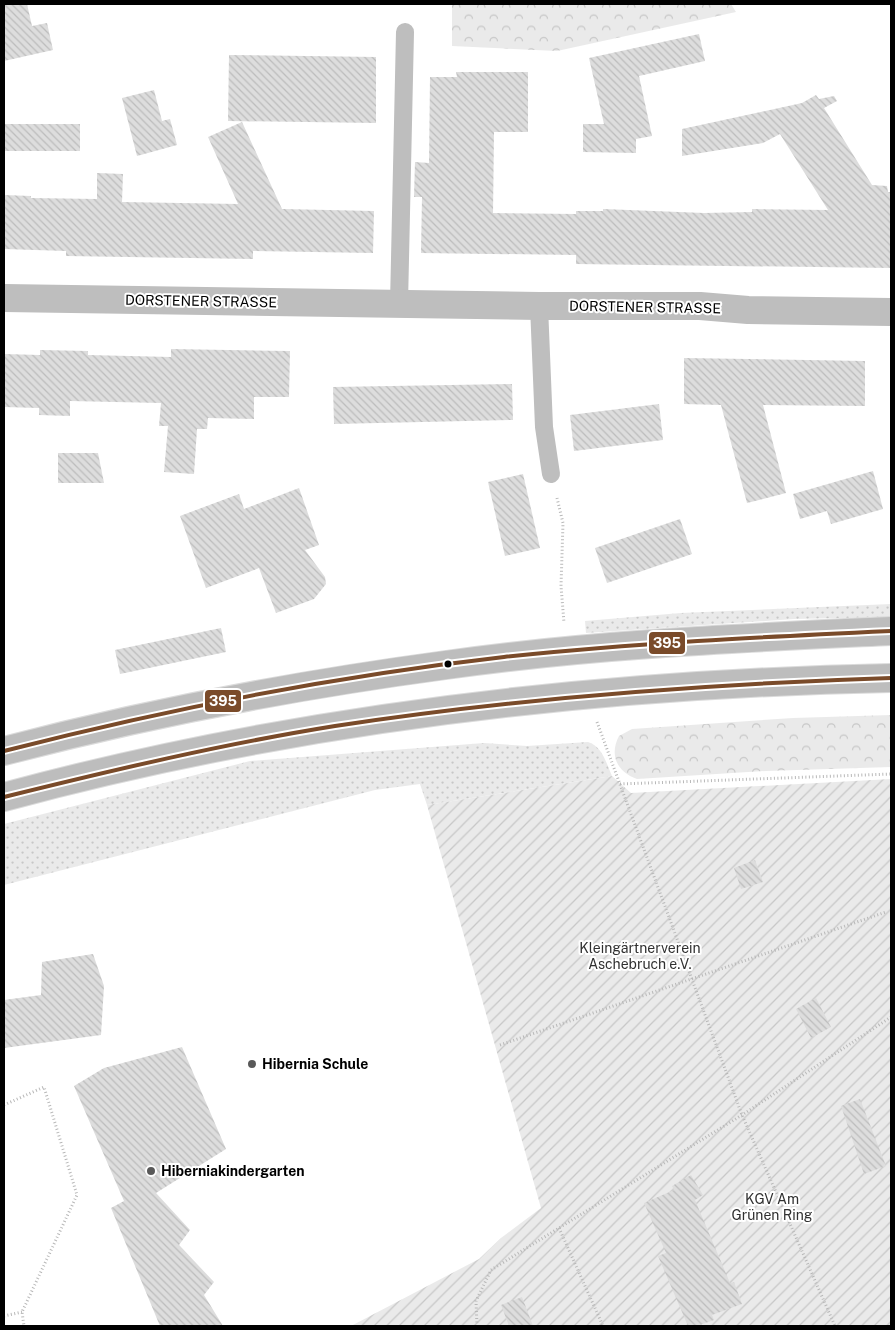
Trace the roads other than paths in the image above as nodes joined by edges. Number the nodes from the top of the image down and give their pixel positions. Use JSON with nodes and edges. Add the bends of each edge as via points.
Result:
{"nodes":[{"id":1,"x":405,"y":32,"type":"dead end"},
{"id":2,"x":4,"y":298,"type":"edge"},
{"id":3,"x":399,"y":304,"type":"junction"},
{"id":4,"x":539,"y":306,"type":"junction"},
{"id":5,"x":891,"y":312,"type":"edge"},
{"id":6,"x":552,"y":474,"type":"road end"},
{"id":7,"x":891,"y":631,"type":"edge"},
{"id":8,"x":891,"y":678,"type":"edge"},
{"id":9,"x":4,"y":751,"type":"edge"},
{"id":10,"x":4,"y":797,"type":"edge"}],
"edges":[{"from":1,"to":3,"type":"lane"},
{"from":2,"to":3,"type":"street","name":"DORSTENER STRASSE"},
{"from":3,"to":4,"type":"street","name":"DORSTENER STRASSE"},
{"from":4,"to":5,"type":"street","name":"DORSTENER STRASSE","via":[[700,306]]},
{"from":4,"to":6,"type":"lane","via":[[544,427]]},
{"from":7,"to":9,"type":"main road","via":[[662,643],[448,664],[228,699]]},
{"from":8,"to":10,"type":"main road","via":[[587,694],[386,718],[238,743],[65,780]]}]}
